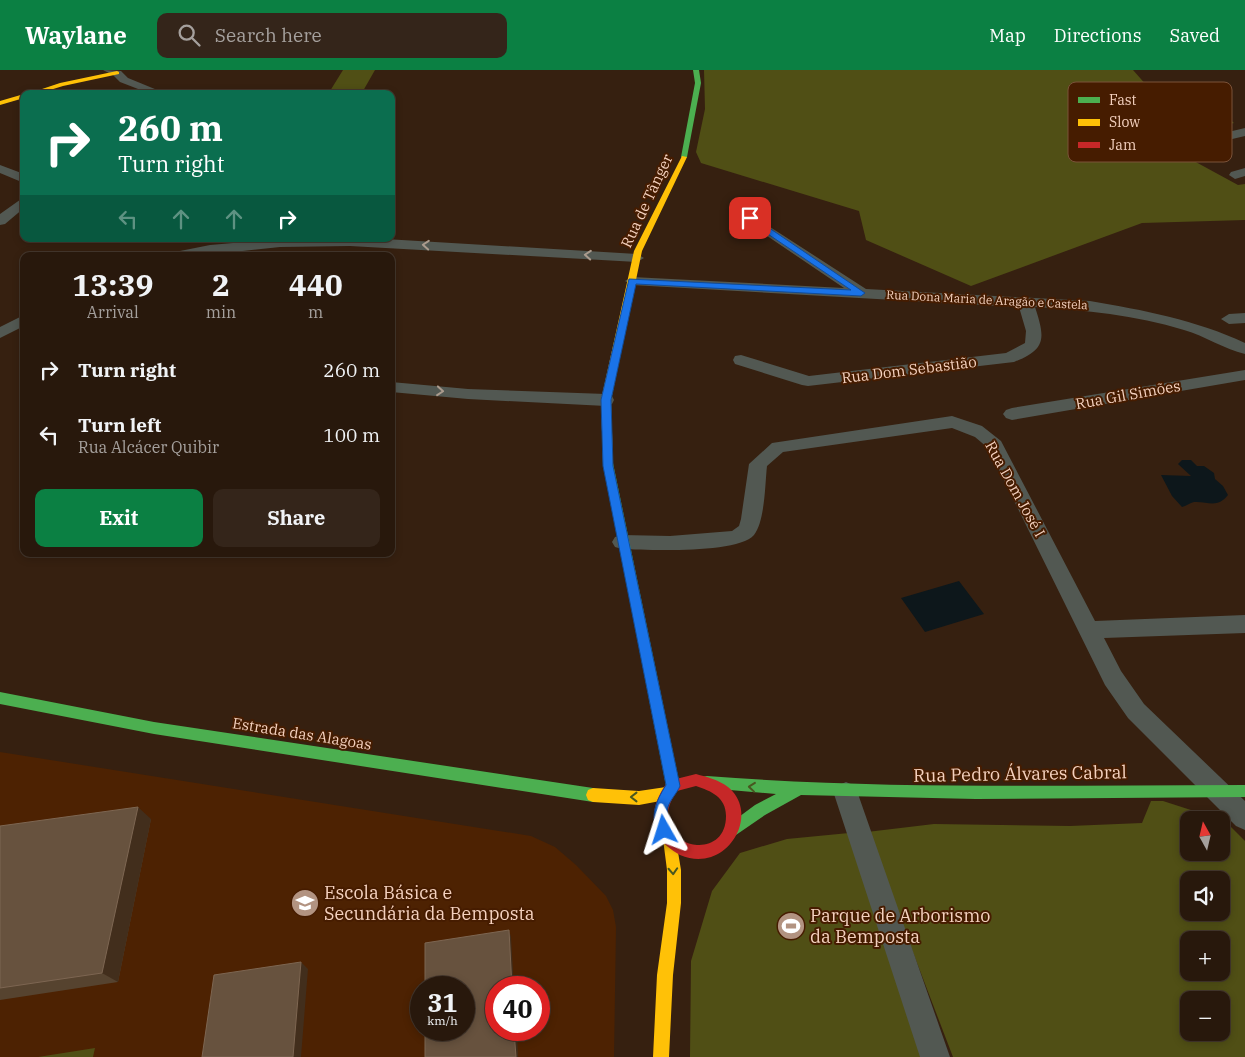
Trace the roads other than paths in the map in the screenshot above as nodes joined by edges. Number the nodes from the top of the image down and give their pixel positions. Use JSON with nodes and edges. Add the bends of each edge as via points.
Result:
{"nodes":[{"id":1,"x":696,"y":70,"type":"edge"},
{"id":2,"x":113,"y":72,"type":"edge"},
{"id":3,"x":134,"y":84,"type":"junction"},
{"id":4,"x":43,"y":90,"type":"edge"},
{"id":5,"x":122,"y":90,"type":"edge"},
{"id":6,"x":151,"y":90,"type":"edge"},
{"id":7,"x":20,"y":97,"type":"edge"},
{"id":8,"x":0,"y":103,"type":"edge"},
{"id":9,"x":1245,"y":132,"type":"edge"},
{"id":10,"x":1232,"y":135,"type":"edge"},
{"id":11,"x":0,"y":169,"type":"edge"},
{"id":12,"x":20,"y":177,"type":"edge"},
{"id":13,"x":20,"y":203,"type":"edge"},
{"id":14,"x":20,"y":205,"type":"edge"},
{"id":15,"x":0,"y":208,"type":"edge"},
{"id":16,"x":750,"y":218,"type":"dead end"},
{"id":17,"x":0,"y":221,"type":"edge"},
{"id":18,"x":214,"y":242,"type":"edge"},
{"id":19,"x":308,"y":242,"type":"edge"},
{"id":20,"x":367,"y":242,"type":"edge"},
{"id":21,"x":206,"y":250,"type":"junction"},
{"id":22,"x":196,"y":252,"type":"edge"},
{"id":23,"x":637,"y":258,"type":"junction"},
{"id":24,"x":632,"y":281,"type":"junction"},
{"id":25,"x":861,"y":293,"type":"junction"},
{"id":26,"x":1026,"y":304,"type":"junction"},
{"id":27,"x":1245,"y":318,"type":"edge"},
{"id":28,"x":1229,"y":319,"type":"dead end"},
{"id":29,"x":20,"y":322,"type":"edge"},
{"id":30,"x":0,"y":333,"type":"edge"},
{"id":31,"x":1245,"y":349,"type":"edge"},
{"id":32,"x":741,"y":360,"type":"dead end"},
{"id":33,"x":1245,"y":375,"type":"edge"},
{"id":34,"x":395,"y":387,"type":"edge"},
{"id":35,"x":606,"y":400,"type":"junction"},
{"id":36,"x":1012,"y":414,"type":"dead end"},
{"id":37,"x":622,"y":542,"type":"junction"},
{"id":38,"x":1245,"y":624,"type":"edge"},
{"id":39,"x":1088,"y":630,"type":"junction"},
{"id":40,"x":0,"y":698,"type":"edge"},
{"id":41,"x":707,"y":782,"type":"junction"},
{"id":42,"x":670,"y":790,"type":"junction"},
{"id":43,"x":797,"y":790,"type":"junction"},
{"id":44,"x":1215,"y":790,"type":"junction"},
{"id":45,"x":1245,"y":791,"type":"edge"},
{"id":46,"x":846,"y":794,"type":"junction"},
{"id":47,"x":601,"y":796,"type":"junction"},
{"id":48,"x":631,"y":810,"type":"dead end"},
{"id":49,"x":1245,"y":818,"type":"edge"},
{"id":50,"x":651,"y":822,"type":"dead end"},
{"id":51,"x":733,"y":830,"type":"junction"},
{"id":52,"x":667,"y":835,"type":"junction"},
{"id":53,"x":720,"y":846,"type":"junction"},
{"id":54,"x":702,"y":866,"type":"dead end"},
{"id":55,"x":685,"y":887,"type":"dead end"},
{"id":56,"x":674,"y":903,"type":"junction"},
{"id":57,"x":661,"y":1057,"type":"edge"},
{"id":58,"x":935,"y":1057,"type":"edge"}],
"edges":[{"from":1,"to":23,"type":"street","name":"Rua de Tânger","via":[[698,83],[684,157]]},
{"from":2,"to":3,"type":"street"},
{"from":2,"to":4,"type":"street"},
{"from":3,"to":5,"type":"street"},
{"from":3,"to":6,"type":"street"},
{"from":7,"to":8,"type":"street"},
{"from":9,"to":10,"type":"street"},
{"from":11,"to":12,"type":"street"},
{"from":13,"to":15,"type":"street"},
{"from":14,"to":17,"type":"street"},
{"from":16,"to":25,"type":"street"},
{"from":18,"to":21,"type":"street"},
{"from":19,"to":21,"type":"street"},
{"from":23,"to":20,"type":"street","one_way":true},
{"from":21,"to":22,"type":"street"},
{"from":23,"to":24,"type":"street","name":"Rua de Tânger"},
{"from":24,"to":25,"type":"street","name":"Rua Dona Maria de Aragão e Castela"},
{"from":24,"to":35,"type":"street","name":"Rua de Tânger"},
{"from":25,"to":26,"type":"street","name":"Rua Dona Maria de Aragão e Castela"},
{"from":26,"to":31,"type":"street","name":"Rua Dona Maria de Aragão e Castela","via":[[1090,306],[1144,314],[1190,327]]},
{"from":26,"to":32,"type":"street","name":"Rua Dom Sebastião","via":[[1036,338],[1033,346],[1024,353],[1008,358],[808,381]]},
{"from":27,"to":28,"type":"street"},
{"from":29,"to":30,"type":"street"},
{"from":33,"to":36,"type":"street","name":"Rua Gil Simões"},
{"from":34,"to":35,"type":"street","one_way":true},
{"from":35,"to":37,"type":"street","name":"Rua de Tânger","via":[[608,466]]},
{"from":37,"to":39,"type":"street","name":"Rua Dom José I","via":[[670,543],[736,538],[747,530],[751,519],[758,464],[778,447],[952,422],[983,433],[995,445]]},
{"from":37,"to":42,"type":"street","name":"Rua de Tânger"},
{"from":38,"to":39,"type":"street"},
{"from":39,"to":44,"type":"street","name":"Rua Dom José I","via":[[1113,678],[1136,711]]},
{"from":40,"to":47,"type":"street","name":"Estrada das Alagoas","via":[[154,728]]},
{"from":41,"to":42,"type":"street","via":[[696,780]]},
{"from":43,"to":41,"type":"street","name":"Rua Pedro Álvares Cabral","one_way":true},
{"from":41,"to":51,"type":"street","via":[[731,800],[735,820]]},
{"from":42,"to":47,"type":"street","name":"Estrada das Alagoas","one_way":true,"via":[[639,798]]},
{"from":42,"to":52,"type":"street","name":"Rua de Tânger","via":[[660,811]]},
{"from":43,"to":46,"type":"street","name":"Rua Pedro Álvares Cabral"},
{"from":43,"to":51,"type":"street","via":[[760,810]]},
{"from":44,"to":45,"type":"street","name":"Rua Pedro Álvares Cabral"},
{"from":44,"to":46,"type":"street","name":"Rua Pedro Álvares Cabral"},
{"from":44,"to":49,"type":"street","name":"Rua Dom José I"},
{"from":46,"to":58,"type":"street"},
{"from":47,"to":48,"type":"street","name":"Estrada das Alagoas"},
{"from":50,"to":52,"type":"street"},
{"from":51,"to":53,"type":"street"},
{"from":52,"to":53,"type":"street","via":[[688,851],[710,851]]},
{"from":52,"to":56,"type":"street","name":"Rua de Tânger","one_way":true,"via":[[674,870]]},
{"from":53,"to":54,"type":"street"},
{"from":55,"to":56,"type":"street"},
{"from":56,"to":57,"type":"street","name":"Rua de Tânger","via":[[665,975]]}]}
